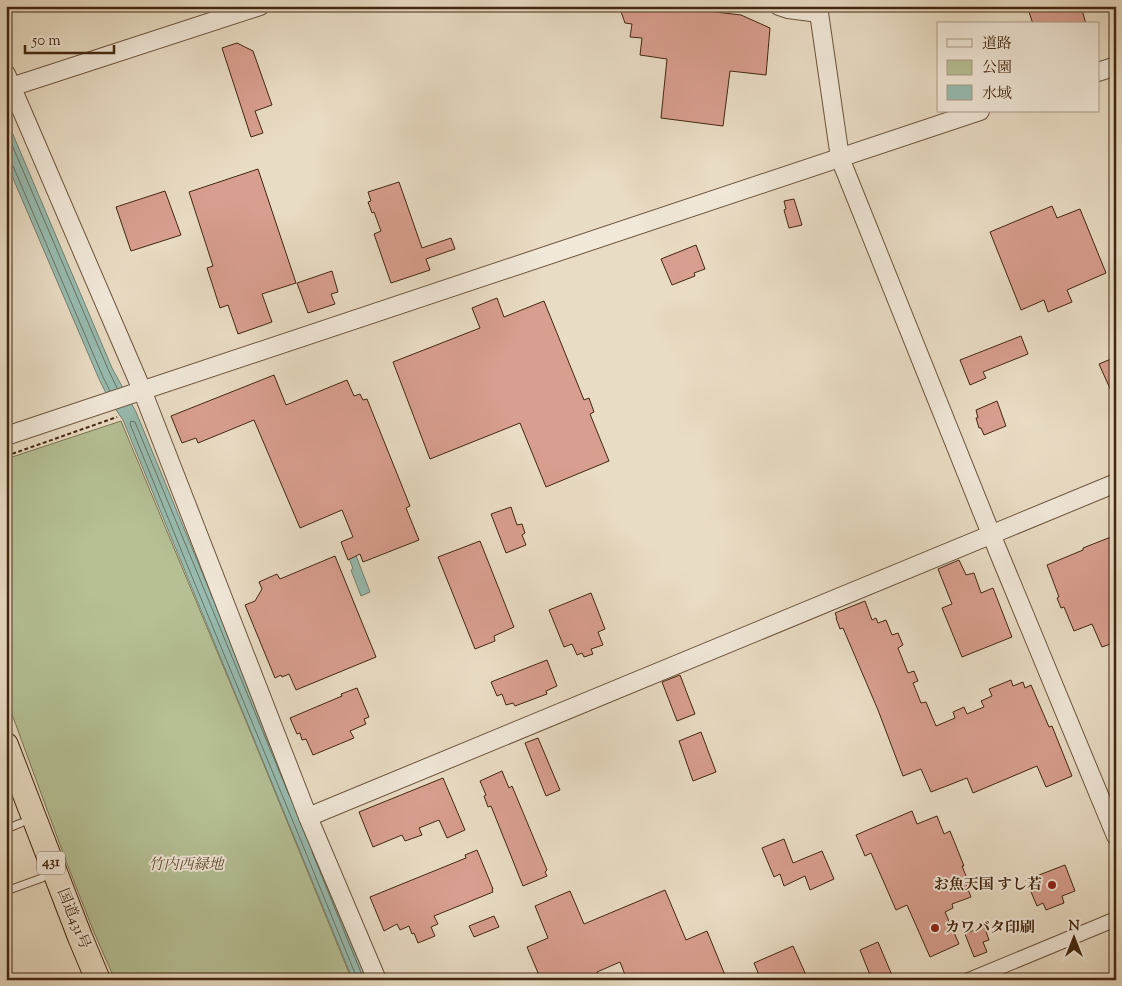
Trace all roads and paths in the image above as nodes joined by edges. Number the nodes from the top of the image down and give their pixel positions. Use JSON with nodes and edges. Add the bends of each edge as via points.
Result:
{"nodes":[{"id":1,"x":260,"y":6,"type":"edge"},
{"id":2,"x":779,"y":6,"type":"edge"},
{"id":3,"x":819,"y":9,"type":"edge"},
{"id":4,"x":1116,"y":66,"type":"edge"},
{"id":5,"x":1100,"y":71,"type":"edge"},
{"id":6,"x":9,"y":80,"type":"edge"},
{"id":7,"x":977,"y":112,"type":"edge"},
{"id":8,"x":840,"y":158,"type":"junction"},
{"id":9,"x":124,"y":401,"type":"junction"},
{"id":10,"x":6,"y":436,"type":"edge"},
{"id":11,"x":6,"y":456,"type":"edge"},
{"id":12,"x":1116,"y":482,"type":"edge"},
{"id":13,"x":991,"y":534,"type":"junction"},
{"id":14,"x":6,"y":745,"type":"edge"},
{"id":15,"x":6,"y":784,"type":"edge"},
{"id":16,"x":308,"y":817,"type":"junction"},
{"id":17,"x":14,"y":826,"type":"edge"},
{"id":18,"x":1116,"y":836,"type":"edge"},
{"id":19,"x":42,"y":878,"type":"junction"},
{"id":20,"x":6,"y":891,"type":"edge"},
{"id":21,"x":1116,"y":919,"type":"edge"},
{"id":22,"x":82,"y":980,"type":"edge"},
{"id":23,"x":98,"y":980,"type":"edge"},
{"id":24,"x":377,"y":980,"type":"edge"},
{"id":25,"x":969,"y":980,"type":"edge"}],
"edges":[{"from":1,"to":6,"type":"street"},
{"from":2,"to":3,"type":"street"},
{"from":3,"to":8,"type":"street"},
{"from":4,"to":5,"type":"street"},
{"from":6,"to":9,"type":"street"},
{"from":7,"to":8,"type":"street"},
{"from":8,"to":9,"type":"street"},
{"from":8,"to":13,"type":"street"},
{"from":9,"to":10,"type":"street"},
{"from":9,"to":11,"type":"path"},
{"from":9,"to":16,"type":"street"},
{"from":12,"to":13,"type":"street"},
{"from":13,"to":16,"type":"street"},
{"from":13,"to":18,"type":"street"},
{"from":14,"to":23,"type":"highway","name":"国道431号","number":"431"},
{"from":15,"to":17,"type":"highway","name":"国道431号","number":"431"},
{"from":16,"to":24,"type":"street"},
{"from":17,"to":19,"type":"highway","name":"国道431号","number":"431"},
{"from":19,"to":20,"type":"lane"},
{"from":19,"to":22,"type":"highway","name":"国道431号","number":"431"},
{"from":21,"to":25,"type":"street"}]}
